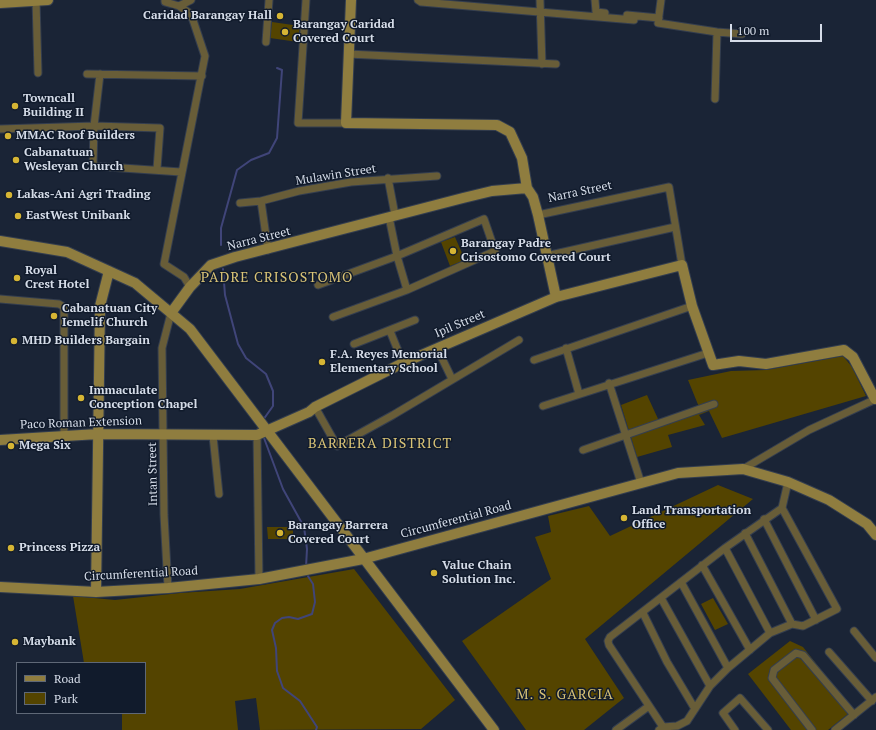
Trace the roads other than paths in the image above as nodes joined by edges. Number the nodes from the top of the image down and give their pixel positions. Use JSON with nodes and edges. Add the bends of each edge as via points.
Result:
{"nodes":[{"id":1,"x":48,"y":0,"type":"edge"},
{"id":2,"x":165,"y":0,"type":"edge"},
{"id":3,"x":191,"y":0,"type":"edge"},
{"id":4,"x":269,"y":0,"type":"edge"},
{"id":5,"x":306,"y":0,"type":"edge"},
{"id":6,"x":351,"y":0,"type":"edge"},
{"id":7,"x":418,"y":0,"type":"edge"},
{"id":8,"x":540,"y":0,"type":"edge"},
{"id":9,"x":595,"y":0,"type":"edge"},
{"id":10,"x":661,"y":0,"type":"edge"},
{"id":11,"x":36,"y":1,"type":"edge"},
{"id":12,"x":0,"y":3,"type":"edge"},
{"id":13,"x":179,"y":6,"type":"junction"},
{"id":14,"x":541,"y":12,"type":"junction"},
{"id":15,"x":659,"y":18,"type":"junction"},
{"id":16,"x":634,"y":20,"type":"dead end"},
{"id":17,"x":717,"y":32,"type":"junction"},
{"id":18,"x":742,"y":34,"type":"dead end"},
{"id":19,"x":266,"y":42,"type":"dead end"},
{"id":20,"x":348,"y":54,"type":"junction"},
{"id":21,"x":542,"y":64,"type":"junction"},
{"id":22,"x":556,"y":64,"type":"dead end"},
{"id":23,"x":38,"y":73,"type":"dead end"},
{"id":24,"x":87,"y":74,"type":"dead end"},
{"id":25,"x":100,"y":74,"type":"junction"},
{"id":26,"x":202,"y":76,"type":"junction"},
{"id":27,"x":715,"y":99,"type":"dead end"},
{"id":28,"x":346,"y":123,"type":"junction"},
{"id":29,"x":94,"y":126,"type":"junction"},
{"id":30,"x":0,"y":129,"type":"edge"},
{"id":31,"x":157,"y":169,"type":"junction"},
{"id":32,"x":181,"y":172,"type":"junction"},
{"id":33,"x":437,"y":176,"type":"dead end"},
{"id":34,"x":388,"y":178,"type":"junction"},
{"id":35,"x":527,"y":188,"type":"junction"},
{"id":36,"x":260,"y":201,"type":"junction"},
{"id":37,"x":240,"y":203,"type":"dead end"},
{"id":38,"x":538,"y":214,"type":"junction"},
{"id":39,"x":392,"y":216,"type":"junction"},
{"id":40,"x":675,"y":227,"type":"junction"},
{"id":41,"x":0,"y":241,"type":"edge"},
{"id":42,"x":268,"y":250,"type":"junction"},
{"id":43,"x":397,"y":256,"type":"junction"},
{"id":44,"x":546,"y":256,"type":"junction"},
{"id":45,"x":682,"y":266,"type":"junction"},
{"id":46,"x":109,"y":271,"type":"junction"},
{"id":47,"x":318,"y":285,"type":"dead end"},
{"id":48,"x":190,"y":287,"type":"junction"},
{"id":49,"x":407,"y":290,"type":"junction"},
{"id":50,"x":556,"y":298,"type":"junction"},
{"id":51,"x":0,"y":299,"type":"edge"},
{"id":52,"x":692,"y":306,"type":"junction"},
{"id":53,"x":171,"y":313,"type":"junction"},
{"id":54,"x":333,"y":317,"type":"dead end"},
{"id":55,"x":415,"y":320,"type":"dead end"},
{"id":56,"x":390,"y":331,"type":"junction"},
{"id":57,"x":519,"y":340,"type":"dead end"},
{"id":58,"x":354,"y":344,"type":"dead end"},
{"id":59,"x":437,"y":348,"type":"junction"},
{"id":60,"x":566,"y":348,"type":"junction"},
{"id":61,"x":708,"y":353,"type":"junction"},
{"id":62,"x":534,"y":360,"type":"dead end"},
{"id":63,"x":403,"y":363,"type":"junction"},
{"id":64,"x":452,"y":379,"type":"junction"},
{"id":65,"x":609,"y":384,"type":"junction"},
{"id":66,"x":579,"y":394,"type":"junction"},
{"id":67,"x":875,"y":399,"type":"edge"},
{"id":68,"x":714,"y":404,"type":"dead end"},
{"id":69,"x":543,"y":406,"type":"dead end"},
{"id":70,"x":315,"y":407,"type":"junction"},
{"id":71,"x":268,"y":431,"type":"junction"},
{"id":72,"x":163,"y":433,"type":"junction"},
{"id":73,"x":98,"y":434,"type":"junction"},
{"id":74,"x":257,"y":435,"type":"junction"},
{"id":75,"x":625,"y":435,"type":"junction"},
{"id":76,"x":64,"y":436,"type":"junction"},
{"id":77,"x":213,"y":436,"type":"junction"},
{"id":78,"x":0,"y":440,"type":"edge"},
{"id":79,"x":583,"y":450,"type":"dead end"},
{"id":80,"x":743,"y":469,"type":"junction"},
{"id":81,"x":788,"y":482,"type":"junction"},
{"id":82,"x":641,"y":483,"type":"junction"},
{"id":83,"x":219,"y":494,"type":"dead end"},
{"id":84,"x":782,"y":508,"type":"junction"},
{"id":85,"x":764,"y":519,"type":"junction"},
{"id":86,"x":745,"y":533,"type":"junction"},
{"id":87,"x":876,"y":535,"type":"edge"},
{"id":88,"x":725,"y":548,"type":"junction"},
{"id":89,"x":363,"y":559,"type":"junction"},
{"id":90,"x":702,"y":565,"type":"junction"},
{"id":91,"x":259,"y":579,"type":"junction"},
{"id":92,"x":681,"y":582,"type":"junction"},
{"id":93,"x":0,"y":587,"type":"edge"},
{"id":94,"x":168,"y":588,"type":"junction"},
{"id":95,"x":96,"y":592,"type":"junction"},
{"id":96,"x":662,"y":598,"type":"junction"},
{"id":97,"x":643,"y":613,"type":"junction"},
{"id":98,"x":816,"y":620,"type":"junction"},
{"id":99,"x":792,"y":624,"type":"junction"},
{"id":100,"x":854,"y":631,"type":"dead end"},
{"id":101,"x":770,"y":633,"type":"junction"},
{"id":102,"x":750,"y":650,"type":"junction"},
{"id":103,"x":829,"y":652,"type":"dead end"},
{"id":104,"x":876,"y":658,"type":"edge"},
{"id":105,"x":728,"y":668,"type":"junction"},
{"id":106,"x":710,"y":686,"type":"junction"},
{"id":107,"x":874,"y":699,"type":"edge"},
{"id":108,"x":649,"y":706,"type":"junction"},
{"id":109,"x":695,"y":709,"type":"junction"},
{"id":110,"x":854,"y":715,"type":"junction"},
{"id":111,"x":661,"y":728,"type":"edge"},
{"id":112,"x":494,"y":730,"type":"edge"},
{"id":113,"x":616,"y":730,"type":"edge"},
{"id":114,"x":735,"y":730,"type":"edge"},
{"id":115,"x":768,"y":730,"type":"edge"},
{"id":116,"x":812,"y":730,"type":"edge"},
{"id":117,"x":835,"y":730,"type":"edge"}],
"edges":[{"from":1,"to":11,"type":"street"},
{"from":2,"to":13,"type":"street"},
{"from":3,"to":13,"type":"street"},
{"from":4,"to":19,"type":"street"},
{"from":5,"to":28,"type":"street","via":[[298,123]]},
{"from":6,"to":20,"type":"street"},
{"from":7,"to":14,"type":"street"},
{"from":8,"to":14,"type":"street"},
{"from":9,"to":15,"type":"street","via":[[596,12]]},
{"from":10,"to":15,"type":"street"},
{"from":11,"to":12,"type":"street"},
{"from":11,"to":23,"type":"street"},
{"from":13,"to":26,"type":"street","via":[[191,14],[198,34],[205,56]]},
{"from":14,"to":16,"type":"street"},
{"from":14,"to":21,"type":"street"},
{"from":15,"to":17,"type":"street","via":[[658,23]]},
{"from":17,"to":18,"type":"street"},
{"from":17,"to":27,"type":"street"},
{"from":20,"to":21,"type":"street"},
{"from":20,"to":28,"type":"street"},
{"from":21,"to":22,"type":"street"},
{"from":24,"to":25,"type":"street"},
{"from":25,"to":26,"type":"street"},
{"from":25,"to":29,"type":"street"},
{"from":26,"to":32,"type":"street"},
{"from":28,"to":35,"type":"street","via":[[497,125],[510,132],[522,158]]},
{"from":29,"to":30,"type":"street"},
{"from":29,"to":31,"type":"street","via":[[93,166]]},
{"from":29,"to":31,"type":"street","via":[[160,128]]},
{"from":31,"to":32,"type":"street"},
{"from":32,"to":48,"type":"street","via":[[164,264],[184,277]]},
{"from":33,"to":34,"type":"street","name":"Mulawin Street"},
{"from":34,"to":36,"type":"street","name":"Mulawin Street","via":[[299,191]]},
{"from":34,"to":39,"type":"street"},
{"from":35,"to":38,"type":"street","name":"Narra Street","via":[[533,197]]},
{"from":35,"to":39,"type":"street","name":"Narra Street","via":[[492,191]]},
{"from":36,"to":37,"type":"street","name":"Mulawin Street"},
{"from":36,"to":42,"type":"street"},
{"from":38,"to":40,"type":"street","name":"Narra Street","via":[[669,187]]},
{"from":38,"to":44,"type":"street"},
{"from":39,"to":42,"type":"street","name":"Narra Street"},
{"from":39,"to":43,"type":"street"},
{"from":40,"to":44,"type":"street"},
{"from":40,"to":45,"type":"street","name":"Narra Street"},
{"from":41,"to":46,"type":"street","via":[[67,252]]},
{"from":42,"to":48,"type":"street","name":"Narra Street","via":[[211,265]]},
{"from":43,"to":47,"type":"street"},
{"from":43,"to":49,"type":"street"},
{"from":43,"to":49,"type":"street","via":[[484,219],[496,251]]},
{"from":44,"to":50,"type":"street"},
{"from":45,"to":50,"type":"street","name":"Ipil Street"},
{"from":45,"to":52,"type":"street","name":"Narra Street"},
{"from":46,"to":53,"type":"street","via":[[135,283]]},
{"from":46,"to":73,"type":"street","via":[[100,306]]},
{"from":48,"to":53,"type":"street","name":"Narra Street"},
{"from":49,"to":54,"type":"street"},
{"from":50,"to":59,"type":"street","name":"Ipil Street"},
{"from":51,"to":76,"type":"street","via":[[59,304],[64,307]]},
{"from":52,"to":60,"type":"street"},
{"from":52,"to":61,"type":"street","name":"Narra Street"},
{"from":53,"to":71,"type":"street","via":[[190,329]]},
{"from":53,"to":72,"type":"street","name":"Intan Street","via":[[162,348]]},
{"from":55,"to":56,"type":"street"},
{"from":56,"to":58,"type":"street"},
{"from":56,"to":63,"type":"street"},
{"from":57,"to":64,"type":"street"},
{"from":59,"to":63,"type":"street","name":"Ipil Street"},
{"from":59,"to":64,"type":"street"},
{"from":60,"to":62,"type":"street"},
{"from":60,"to":66,"type":"street"},
{"from":61,"to":65,"type":"street"},
{"from":61,"to":67,"type":"street","name":"Narra Street","via":[[713,365],[739,361],[766,364],[844,350],[853,357]]},
{"from":63,"to":70,"type":"street","name":"Ipil Street"},
{"from":64,"to":70,"type":"street","via":[[337,446]]},
{"from":65,"to":66,"type":"street"},
{"from":65,"to":75,"type":"street"},
{"from":66,"to":69,"type":"street"},
{"from":67,"to":80,"type":"street","via":[[809,430]]},
{"from":68,"to":75,"type":"street"},
{"from":70,"to":71,"type":"street","name":"Ipil Street"},
{"from":71,"to":74,"type":"street","name":"Ipil Street"},
{"from":71,"to":89,"type":"street"},
{"from":72,"to":73,"type":"street","name":"Paco Roman Extension"},
{"from":72,"to":77,"type":"street","name":"Ipil Street"},
{"from":72,"to":94,"type":"street","name":"Intan Street"},
{"from":73,"to":76,"type":"street","name":"Paco Roman Extension"},
{"from":73,"to":95,"type":"street"},
{"from":74,"to":77,"type":"street","name":"Ipil Street"},
{"from":74,"to":91,"type":"street"},
{"from":75,"to":79,"type":"street"},
{"from":75,"to":82,"type":"street"},
{"from":76,"to":78,"type":"street","name":"Paco Roman Extension"},
{"from":77,"to":83,"type":"street"},
{"from":80,"to":81,"type":"street","name":"Circumferential Road"},
{"from":80,"to":82,"type":"street","name":"Circumferential Road","via":[[678,474]]},
{"from":81,"to":84,"type":"street"},
{"from":81,"to":87,"type":"street","name":"Circumferential Road","via":[[828,500],[867,524]]},
{"from":82,"to":89,"type":"street","name":"Circumferential Road"},
{"from":84,"to":85,"type":"street"},
{"from":84,"to":98,"type":"street","via":[[837,608]]},
{"from":85,"to":86,"type":"street"},
{"from":85,"to":98,"type":"street"},
{"from":86,"to":88,"type":"street"},
{"from":86,"to":99,"type":"street"},
{"from":88,"to":90,"type":"street"},
{"from":88,"to":101,"type":"street"},
{"from":89,"to":91,"type":"street","name":"Circumferential Road"},
{"from":89,"to":112,"type":"street"},
{"from":90,"to":92,"type":"street"},
{"from":90,"to":102,"type":"street"},
{"from":91,"to":94,"type":"street","name":"Circumferential Road"},
{"from":92,"to":96,"type":"street"},
{"from":92,"to":105,"type":"street"},
{"from":93,"to":95,"type":"street","name":"Circumferential Road"},
{"from":94,"to":95,"type":"street","name":"Circumferential Road"},
{"from":96,"to":97,"type":"street"},
{"from":96,"to":106,"type":"street"},
{"from":97,"to":108,"type":"street","via":[[608,641]]},
{"from":97,"to":109,"type":"street"},
{"from":98,"to":99,"type":"street","via":[[803,626]]},
{"from":99,"to":101,"type":"street"},
{"from":100,"to":104,"type":"street"},
{"from":101,"to":102,"type":"street"},
{"from":102,"to":105,"type":"street"},
{"from":103,"to":107,"type":"street"},
{"from":105,"to":106,"type":"street"},
{"from":106,"to":109,"type":"street"},
{"from":107,"to":110,"type":"street"},
{"from":108,"to":111,"type":"street"},
{"from":108,"to":113,"type":"street"},
{"from":109,"to":111,"type":"street","via":[[687,721],[677,726]]},
{"from":110,"to":116,"type":"street","via":[[803,655],[796,653],[774,670],[772,678]]},
{"from":110,"to":117,"type":"street"},
{"from":114,"to":115,"type":"street","via":[[723,713],[740,698]]}]}
